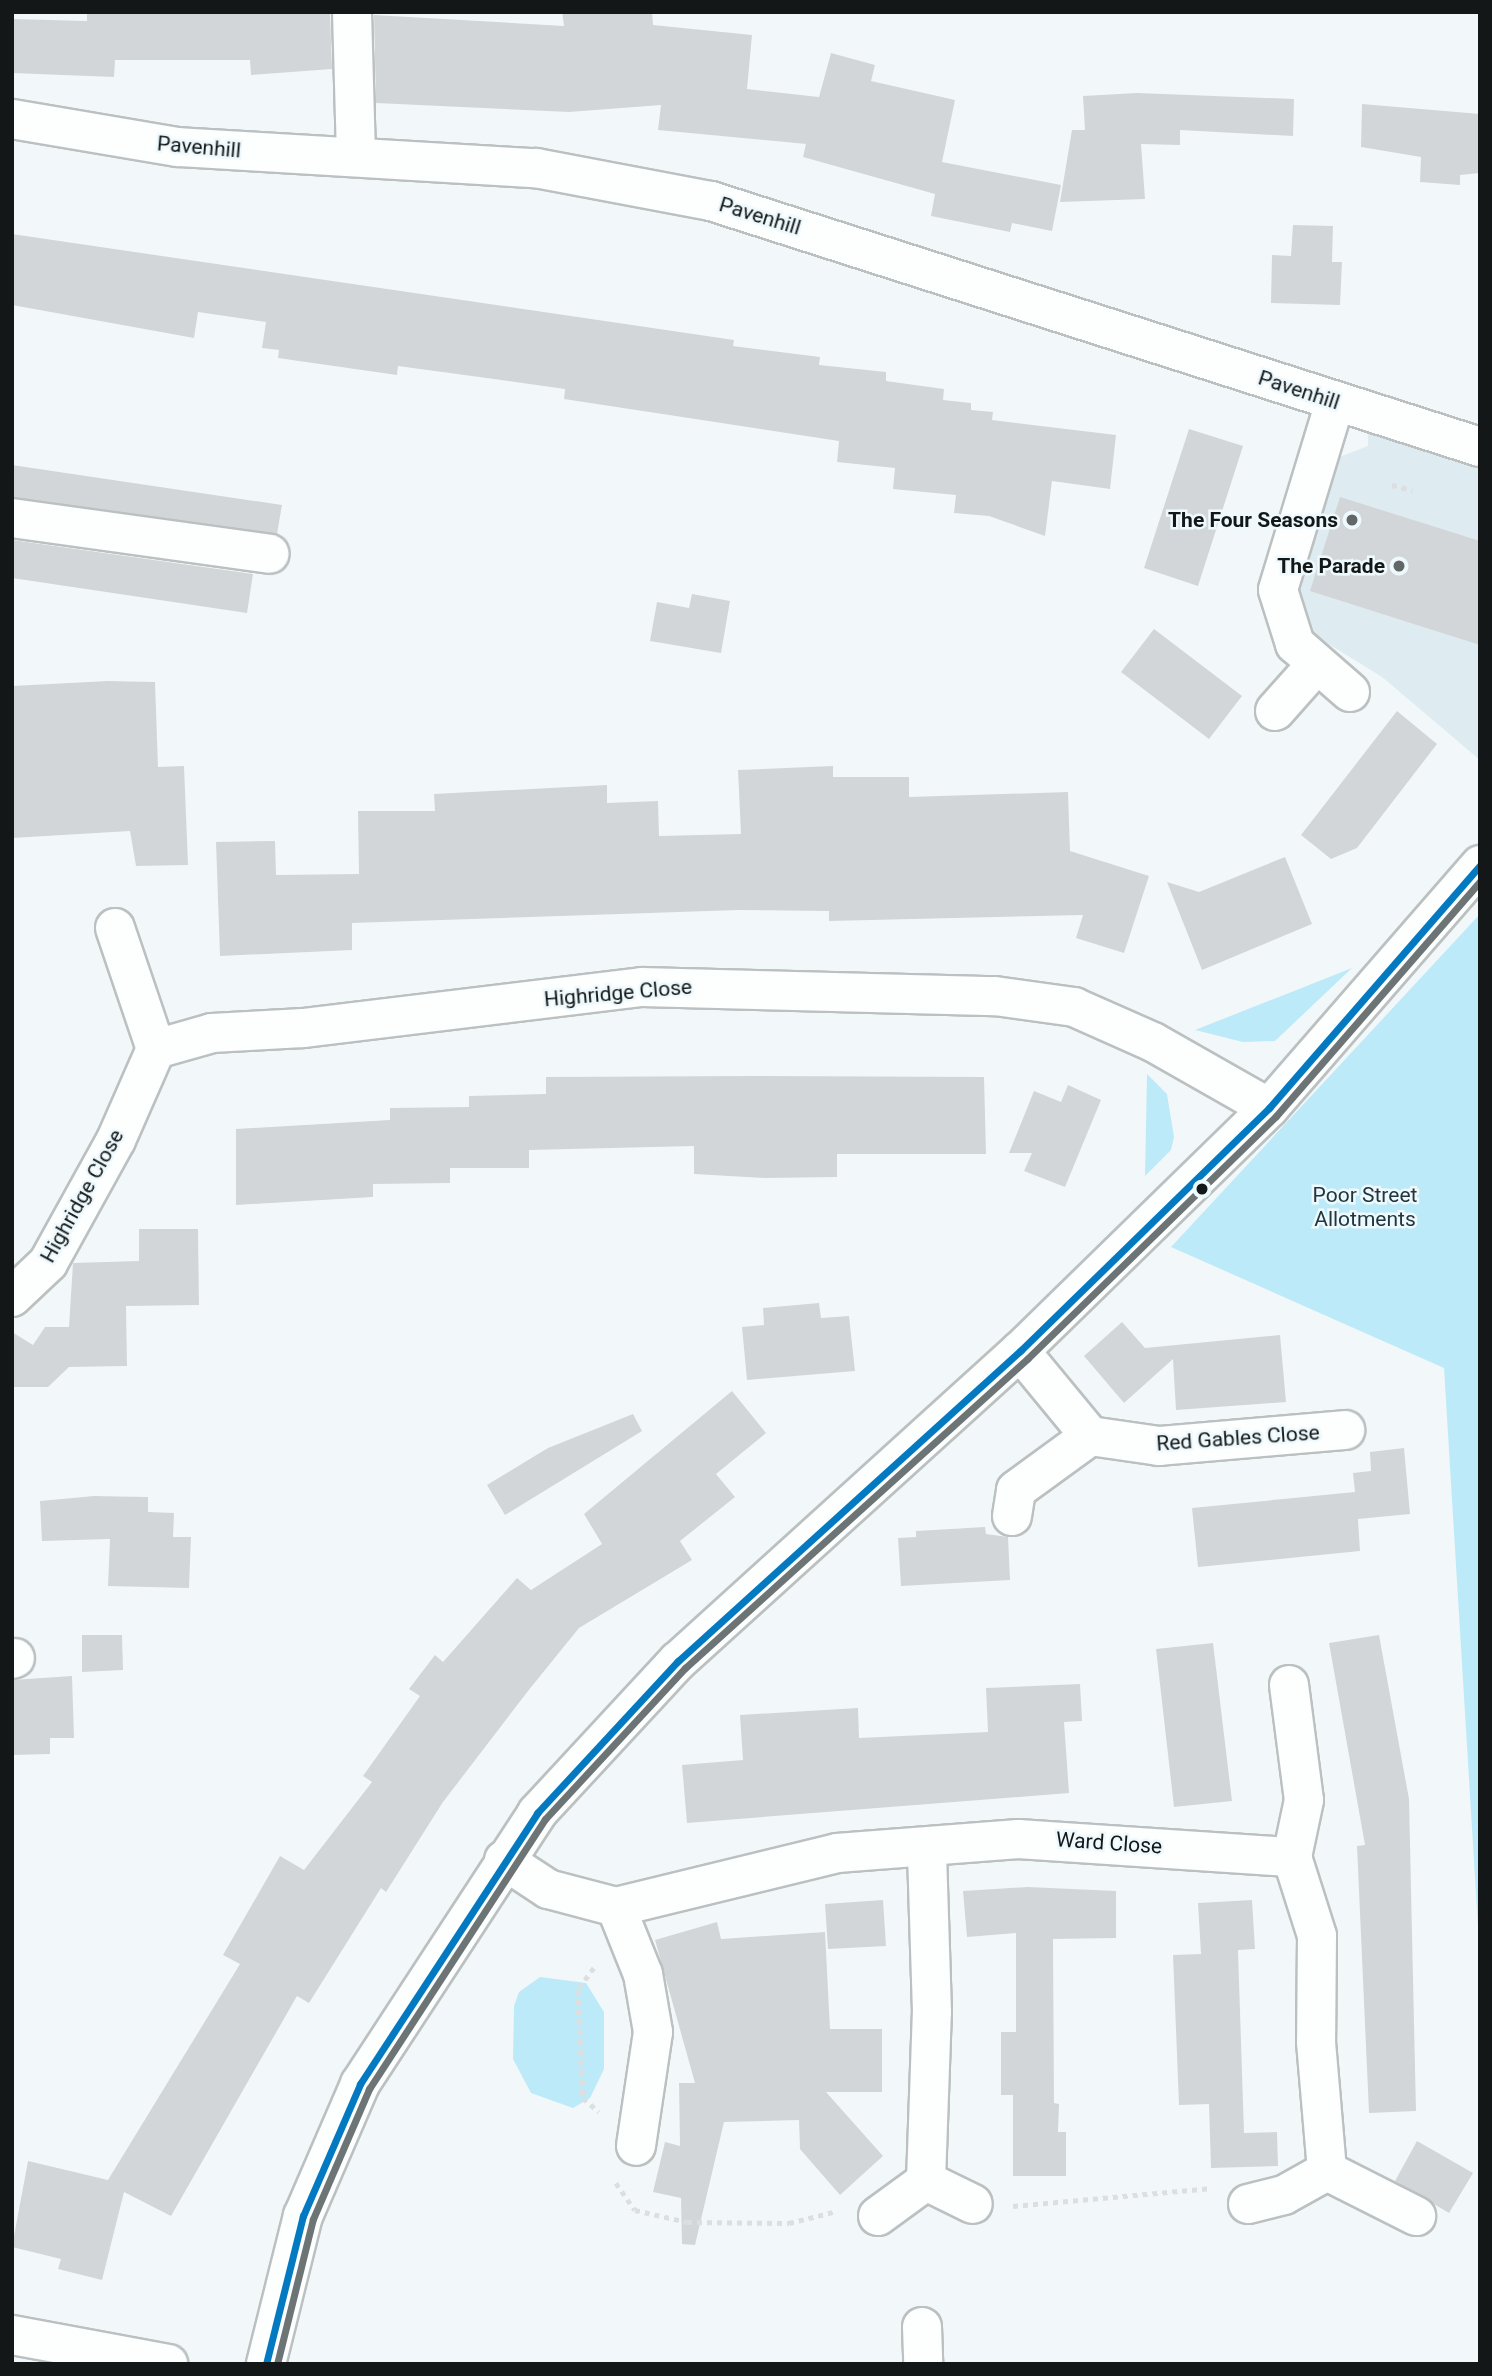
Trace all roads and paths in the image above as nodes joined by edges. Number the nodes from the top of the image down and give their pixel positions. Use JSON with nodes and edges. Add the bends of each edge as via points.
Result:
{"nodes":[{"id":1,"x":352,"y":12,"type":"edge"},
{"id":2,"x":12,"y":119,"type":"edge"},
{"id":3,"x":356,"y":156,"type":"junction"},
{"id":4,"x":1335,"y":402,"type":"junction"},
{"id":5,"x":1480,"y":447,"type":"edge"},
{"id":6,"x":1392,"y":485,"type":"dead end"},
{"id":7,"x":1412,"y":490,"type":"dead end"},
{"id":8,"x":12,"y":518,"type":"edge"},
{"id":9,"x":270,"y":554,"type":"dead end"},
{"id":10,"x":1316,"y":665,"type":"junction"},
{"id":11,"x":1350,"y":692,"type":"dead end"},
{"id":12,"x":1275,"y":711,"type":"dead end"},
{"id":13,"x":1480,"y":865,"type":"edge"},
{"id":14,"x":115,"y":928,"type":"dead end"},
{"id":15,"x":156,"y":1049,"type":"junction"},
{"id":16,"x":1269,"y":1108,"type":"junction"},
{"id":17,"x":12,"y":1297,"type":"edge"},
{"id":18,"x":1020,"y":1351,"type":"junction"},
{"id":19,"x":1345,"y":1430,"type":"dead end"},
{"id":20,"x":1090,"y":1436,"type":"junction"},
{"id":21,"x":1012,"y":1516,"type":"dead end"},
{"id":22,"x":1289,"y":1685,"type":"dead end"},
{"id":23,"x":927,"y":1850,"type":"junction"},
{"id":24,"x":1292,"y":1857,"type":"junction"},
{"id":25,"x":504,"y":1860,"type":"junction"},
{"id":26,"x":617,"y":1907,"type":"junction"},
{"id":27,"x":605,"y":1961,"type":"dead end"},
{"id":28,"x":604,"y":2116,"type":"dead end"},
{"id":29,"x":636,"y":2146,"type":"dead end"},
{"id":30,"x":1327,"y":2171,"type":"junction"},
{"id":31,"x":926,"y":2181,"type":"junction"},
{"id":32,"x":973,"y":2204,"type":"joint"},
{"id":33,"x":1248,"y":2204,"type":"joint"},
{"id":34,"x":878,"y":2216,"type":"dead end"},
{"id":35,"x":1416,"y":2216,"type":"dead end"},
{"id":36,"x":12,"y":2334,"type":"edge"},
{"id":37,"x":167,"y":2364,"type":"edge"},
{"id":38,"x":266,"y":2364,"type":"edge"}],
"edges":[{"from":1,"to":3,"type":"street"},
{"from":2,"to":3,"type":"street","name":"Pavenhill","via":[[178,147]]},
{"from":3,"to":4,"type":"street","name":"Pavenhill","via":[[536,168],[711,201]]},
{"from":4,"to":5,"type":"street","name":"Pavenhill"},
{"from":4,"to":10,"type":"street","via":[[1278,590],[1285,629]]},
{"from":6,"to":7,"type":"path"},
{"from":8,"to":9,"type":"street"},
{"from":10,"to":11,"type":"street"},
{"from":10,"to":12,"type":"street"},
{"from":13,"to":16,"type":"street"},
{"from":14,"to":15,"type":"street"},
{"from":15,"to":16,"type":"street","name":"Highridge Close","via":[[212,1033],[303,1028],[642,988],[995,996],[1074,1007],[1153,1042]]},
{"from":15,"to":17,"type":"street","name":"Highridge Close","via":[[116,1140],[48,1263]]},
{"from":16,"to":18,"type":"street"},
{"from":18,"to":20,"type":"street"},
{"from":18,"to":25,"type":"street","via":[[628,1710]]},
{"from":19,"to":20,"type":"street","name":"Red Gables Close","via":[[1159,1446]]},
{"from":20,"to":21,"type":"street","via":[[1016,1490]]},
{"from":22,"to":24,"type":"street","via":[[1304,1800]]},
{"from":23,"to":24,"type":"street","name":"Ward Close","via":[[1054,1838]]},
{"from":23,"to":26,"type":"street","name":"Ward Close","via":[[801,1860]]},
{"from":23,"to":31,"type":"street","via":[[932,2011]]},
{"from":24,"to":30,"type":"street","via":[[1317,1936],[1316,2042]]},
{"from":25,"to":26,"type":"street","name":"Ward Close","via":[[548,1889]]},
{"from":25,"to":38,"type":"street","via":[[360,2084],[327,2152],[303,2216]]},
{"from":26,"to":29,"type":"street","via":[[643,1974],[653,2032]]},
{"from":27,"to":28,"type":"path","via":[[584,1974],[578,1990],[583,2098]]},
{"from":30,"to":33,"type":"street","via":[[1283,2195]]},
{"from":30,"to":35,"type":"street"},
{"from":31,"to":32,"type":"street"},
{"from":31,"to":34,"type":"street"},
{"from":32,"to":33,"type":"path","via":[[1200,2187],[1224,2189]]},
{"from":36,"to":37,"type":"street"}]}
